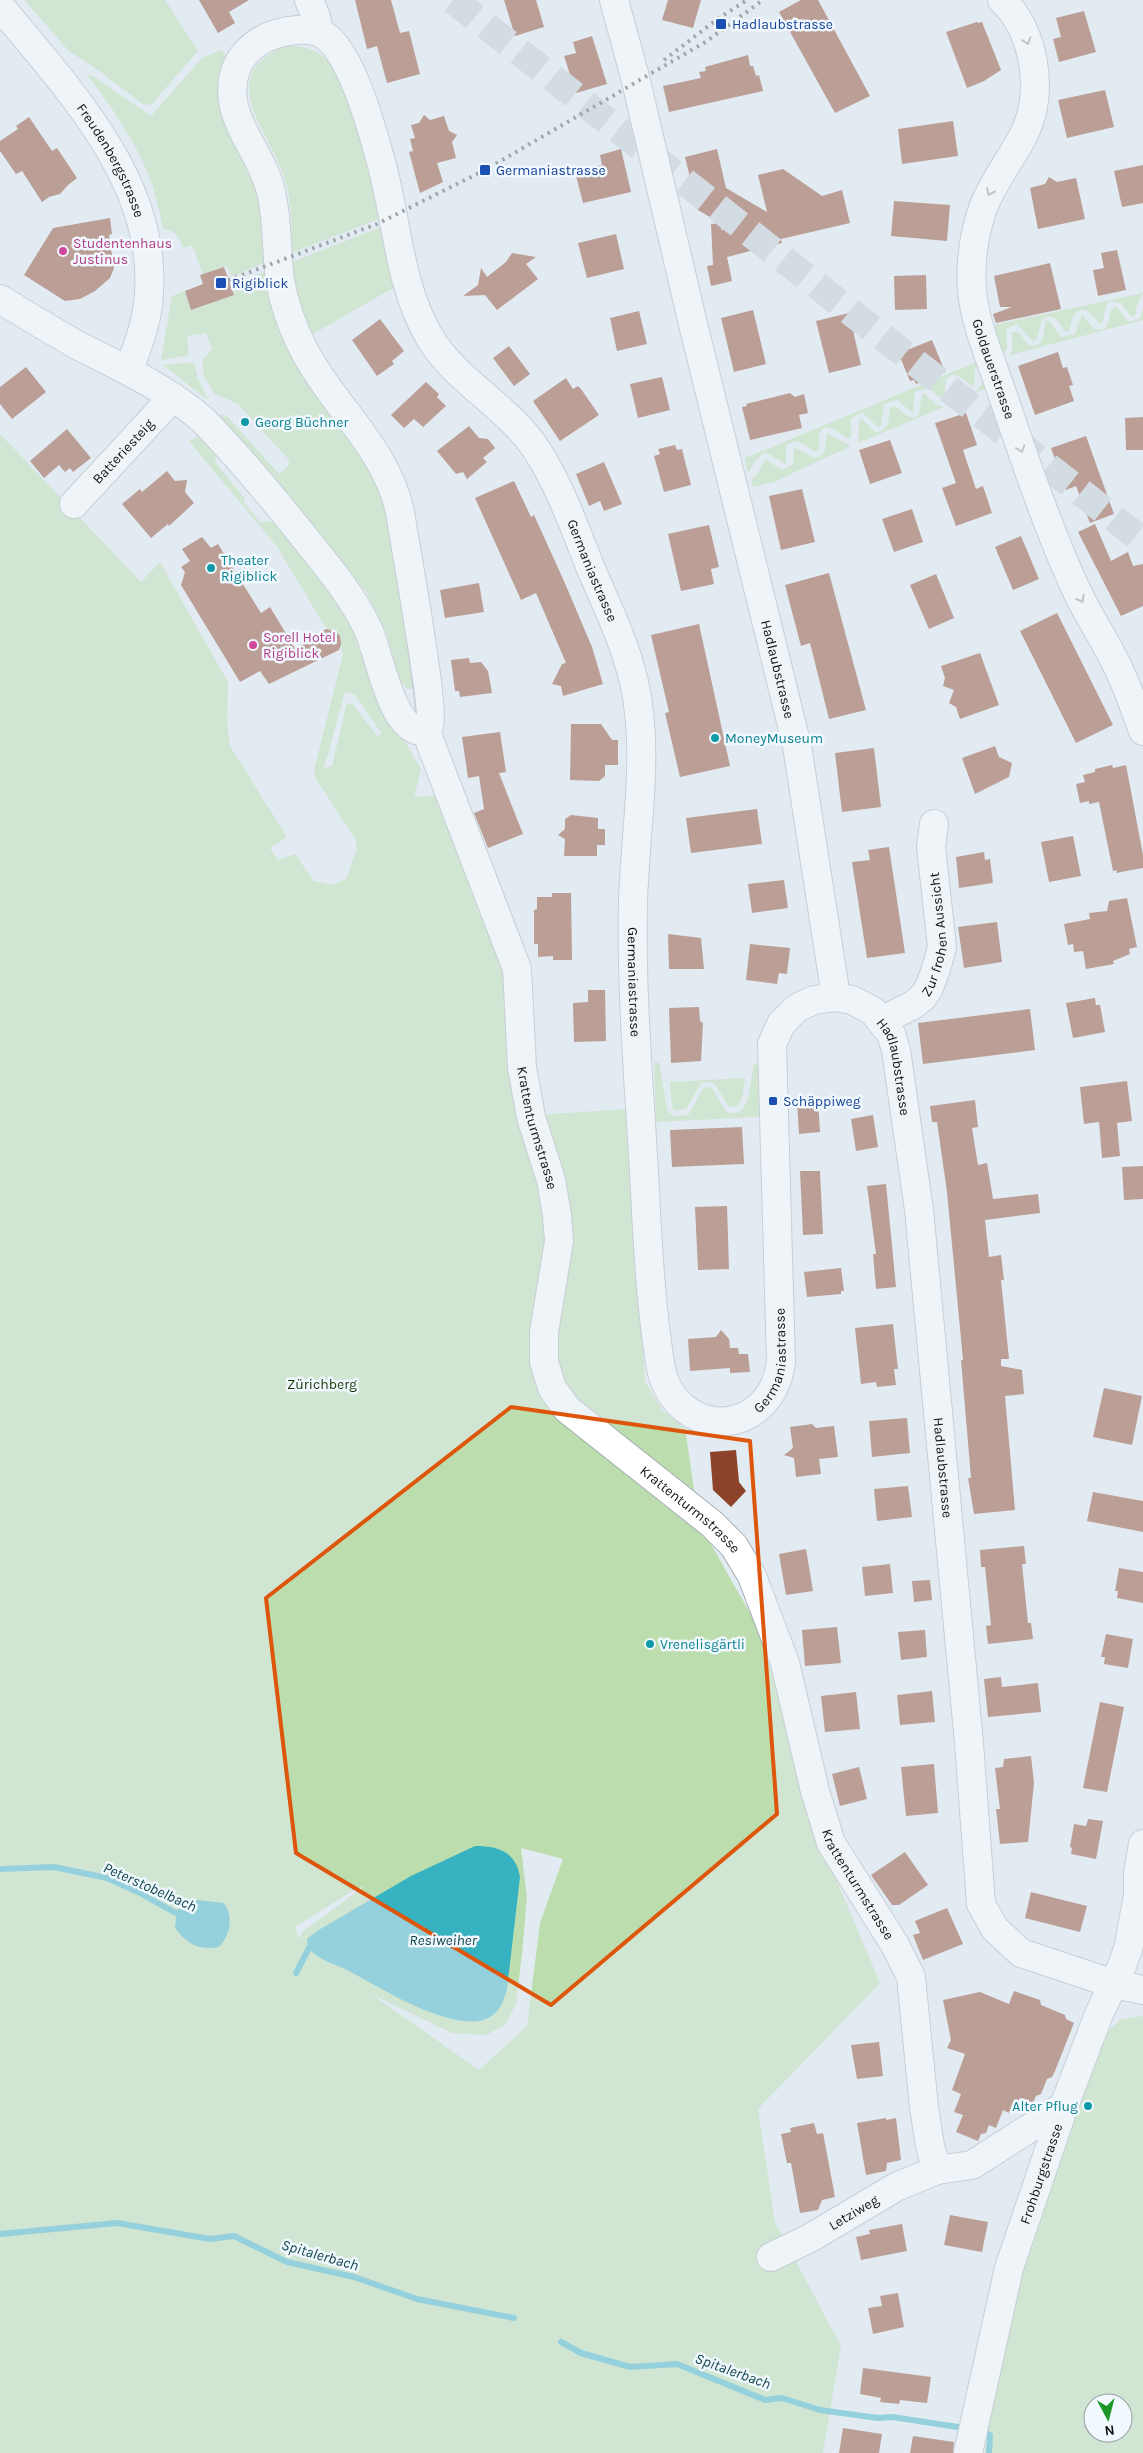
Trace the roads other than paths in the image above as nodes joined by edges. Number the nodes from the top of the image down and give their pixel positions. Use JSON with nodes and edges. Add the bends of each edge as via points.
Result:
{"nodes":[{"id":1,"x":309,"y":0,"type":"edge"},
{"id":2,"x":614,"y":0,"type":"edge"},
{"id":3,"x":1002,"y":0,"type":"edge"},
{"id":4,"x":0,"y":6,"type":"edge"},
{"id":5,"x":319,"y":32,"type":"junction"},
{"id":6,"x":0,"y":299,"type":"edge"},
{"id":7,"x":129,"y":370,"type":"junction"},
{"id":8,"x":172,"y":397,"type":"junction"},
{"id":9,"x":74,"y":504,"type":"dead end"},
{"id":10,"x":425,"y":729,"type":"junction"},
{"id":11,"x":1143,"y":731,"type":"edge"},
{"id":12,"x":934,"y":824,"type":"dead end"},
{"id":13,"x":836,"y":996,"type":"junction"},
{"id":14,"x":883,"y":1020,"type":"junction"},
{"id":15,"x":1143,"y":1844,"type":"edge"},
{"id":16,"x":1114,"y":1984,"type":"junction"},
{"id":17,"x":1143,"y":1990,"type":"edge"},
{"id":18,"x":1064,"y":2106,"type":"junction"},
{"id":19,"x":937,"y":2170,"type":"junction"},
{"id":20,"x":771,"y":2257,"type":"dead end"},
{"id":21,"x":968,"y":2453,"type":"edge"}],
"edges":[{"from":1,"to":5,"type":"street"},
{"from":2,"to":13,"type":"street","name":"Hadlaubstrasse","via":[[797,746]]},
{"from":3,"to":11,"type":"street","name":"Goldauerstrasse","one_way":true,"via":[[1025,34],[1035,77],[1026,130],[994,183],[976,234],[971,265],[975,313],[1050,531],[1075,588],[1120,671]]},
{"from":4,"to":7,"type":"street","name":"Freudenbergstrasse","via":[[105,140],[135,203],[149,268],[149,293],[144,329]]},
{"from":5,"to":10,"type":"street","via":[[305,29],[279,32],[253,45],[237,67],[232,99],[265,171],[273,197],[280,281],[294,330],[313,367],[379,460],[394,489],[432,720]]},
{"from":5,"to":13,"type":"street","name":"Germaniastrasse","via":[[329,38],[348,67],[371,124],[405,272],[428,335],[453,366],[508,416],[536,449],[577,534],[624,647],[639,716],[633,905],[637,1057],[660,1366],[675,1402],[690,1414],[707,1420],[730,1421],[751,1414],[770,1396],[779,1378],[772,1044],[781,1024],[797,1008],[814,1000]]},
{"from":6,"to":7,"type":"street","via":[[79,346]]},
{"from":7,"to":8,"type":"street"},
{"from":8,"to":9,"type":"street","name":"Batteriesteig"},
{"from":8,"to":10,"type":"street","via":[[188,407],[219,437],[340,583],[369,631],[387,685],[405,724],[416,730]]},
{"from":10,"to":19,"type":"street","name":"Krattenturmstrasse","via":[[517,969],[522,1068],[531,1117],[551,1180],[559,1241],[544,1348],[547,1375],[567,1409],[684,1500],[734,1546],[752,1576],[786,1663],[815,1791],[831,1843],[896,1944],[911,1977],[924,2107]]},
{"from":12,"to":14,"type":"street","name":"Zur frohen Aussicht","via":[[931,847],[942,947],[923,997]]},
{"from":13,"to":14,"type":"street","name":"Hadlaubstrasse","via":[[873,1010]]},
{"from":14,"to":16,"type":"street","name":"Hadlaubstrasse","via":[[896,1050],[919,1210],[981,1904],[995,1929],[1021,1953]]},
{"from":15,"to":16,"type":"street","name":"Frohburgstrasse","via":[[1128,1949]]},
{"from":16,"to":17,"type":"street","name":"Hadlaubstrasse"},
{"from":16,"to":18,"type":"street","name":"Frohburgstrasse","via":[[1099,2014]]},
{"from":18,"to":19,"type":"street","via":[[972,2165]]},
{"from":18,"to":21,"type":"street","name":"Frohburgstrasse","via":[[1009,2268]]},
{"from":19,"to":20,"type":"street","name":"Letziweg","via":[[896,2187],[812,2237]]}]}
